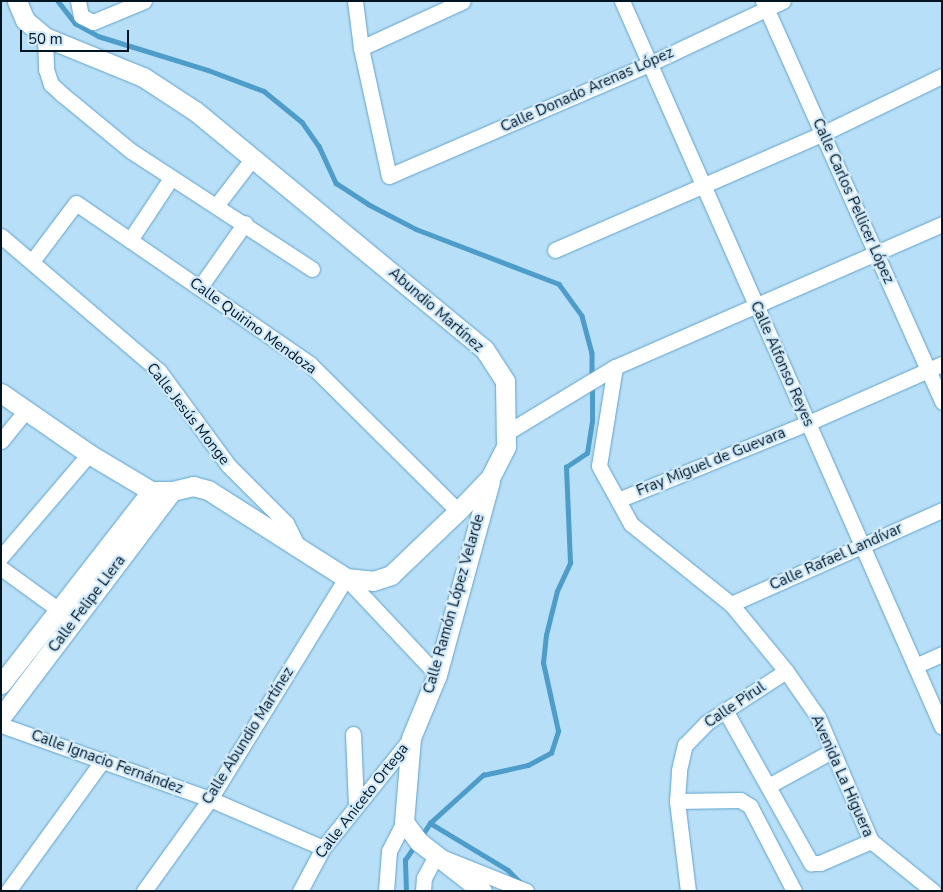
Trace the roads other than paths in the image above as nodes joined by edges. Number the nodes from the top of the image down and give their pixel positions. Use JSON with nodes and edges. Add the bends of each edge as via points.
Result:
{"nodes":[{"id":1,"x":17,"y":1,"type":"edge"},
{"id":2,"x":78,"y":1,"type":"edge"},
{"id":3,"x":144,"y":1,"type":"edge"},
{"id":4,"x":355,"y":1,"type":"edge"},
{"id":5,"x":463,"y":1,"type":"edge"},
{"id":6,"x":622,"y":1,"type":"edge"},
{"id":7,"x":783,"y":1,"type":"edge"},
{"id":8,"x":765,"y":5,"type":"edge"},
{"id":9,"x":45,"y":38,"type":"junction"},
{"id":10,"x":361,"y":48,"type":"junction"},
{"id":11,"x":649,"y":64,"type":"junction"},
{"id":12,"x":942,"y":76,"type":"edge"},
{"id":13,"x":822,"y":134,"type":"junction"},
{"id":14,"x":252,"y":159,"type":"junction"},
{"id":15,"x":171,"y":178,"type":"junction"},
{"id":16,"x":703,"y":186,"type":"junction"},
{"id":17,"x":216,"y":206,"type":"junction"},
{"id":18,"x":245,"y":223,"type":"junction"},
{"id":19,"x":942,"y":224,"type":"edge"},
{"id":20,"x":1,"y":236,"type":"edge"},
{"id":21,"x":130,"y":240,"type":"junction"},
{"id":22,"x":555,"y":250,"type":"dead end"},
{"id":23,"x":876,"y":253,"type":"junction"},
{"id":24,"x":33,"y":260,"type":"junction"},
{"id":25,"x":312,"y":269,"type":"dead end"},
{"id":26,"x":200,"y":288,"type":"junction"},
{"id":27,"x":756,"y":306,"type":"junction"},
{"id":28,"x":935,"y":367,"type":"edge"},
{"id":29,"x":612,"y":369,"type":"junction"},
{"id":30,"x":1,"y":393,"type":"edge"},
{"id":31,"x":942,"y":402,"type":"edge"},
{"id":32,"x":26,"y":410,"type":"junction"},
{"id":33,"x":808,"y":423,"type":"junction"},
{"id":34,"x":506,"y":433,"type":"junction"},
{"id":35,"x":1,"y":441,"type":"edge"},
{"id":36,"x":89,"y":454,"type":"junction"},
{"id":37,"x":490,"y":478,"type":"junction"},
{"id":38,"x":150,"y":491,"type":"junction"},
{"id":39,"x":172,"y":492,"type":"junction"},
{"id":40,"x":618,"y":500,"type":"junction"},
{"id":41,"x":942,"y":510,"type":"edge"},
{"id":42,"x":458,"y":511,"type":"junction"},
{"id":43,"x":296,"y":543,"type":"junction"},
{"id":44,"x":862,"y":546,"type":"junction"},
{"id":45,"x":1,"y":557,"type":"edge"},
{"id":46,"x":1,"y":568,"type":"edge"},
{"id":47,"x":346,"y":578,"type":"junction"},
{"id":48,"x":731,"y":604,"type":"junction"},
{"id":49,"x":59,"y":610,"type":"junction"},
{"id":50,"x":942,"y":654,"type":"edge"},
{"id":51,"x":915,"y":666,"type":"junction"},
{"id":52,"x":786,"y":671,"type":"junction"},
{"id":53,"x":437,"y":675,"type":"junction"},
{"id":54,"x":1,"y":684,"type":"edge"},
{"id":55,"x":722,"y":712,"type":"junction"},
{"id":56,"x":1,"y":717,"type":"edge"},
{"id":57,"x":1,"y":724,"type":"edge"},
{"id":58,"x":942,"y":727,"type":"edge"},
{"id":59,"x":353,"y":734,"type":"dead end"},
{"id":60,"x":411,"y":738,"type":"junction"},
{"id":61,"x":830,"y":752,"type":"junction"},
{"id":62,"x":102,"y":760,"type":"junction"},
{"id":63,"x":770,"y":785,"type":"junction"},
{"id":64,"x":210,"y":799,"type":"junction"},
{"id":65,"x":676,"y":801,"type":"junction"},
{"id":66,"x":356,"y":806,"type":"junction"},
{"id":67,"x":410,"y":831,"type":"junction"},
{"id":68,"x":871,"y":841,"type":"junction"},
{"id":69,"x":323,"y":848,"type":"junction"},
{"id":70,"x":436,"y":855,"type":"junction"},
{"id":71,"x":520,"y":888,"type":"edge"},
{"id":72,"x":792,"y":890,"type":"edge"},
{"id":73,"x":8,"y":891,"type":"edge"},
{"id":74,"x":144,"y":891,"type":"edge"},
{"id":75,"x":300,"y":891,"type":"edge"},
{"id":76,"x":386,"y":891,"type":"edge"},
{"id":77,"x":424,"y":891,"type":"edge"},
{"id":78,"x":482,"y":891,"type":"edge"},
{"id":79,"x":688,"y":891,"type":"edge"},
{"id":80,"x":933,"y":891,"type":"edge"}],
"edges":[{"from":1,"to":9,"type":"street","name":"Abundio Martínez","via":[[25,20]]},
{"from":2,"to":3,"type":"street","via":[[81,16],[93,22]]},
{"from":4,"to":10,"type":"street"},
{"from":5,"to":10,"type":"street"},
{"from":6,"to":11,"type":"street","name":"Calle Alfonso Reyes"},
{"from":7,"to":8,"type":"street","name":"Calle Donado Arenas López"},
{"from":8,"to":11,"type":"street","name":"Calle Donado Arenas López"},
{"from":8,"to":13,"type":"street","name":"Calle Carlos Pellicer López"},
{"from":9,"to":14,"type":"street","name":"Abundio Martínez","via":[[143,77],[195,111]]},
{"from":9,"to":15,"type":"street","via":[[46,69],[51,84],[131,151]]},
{"from":10,"to":11,"type":"street","name":"Calle Donado Arenas López","via":[[390,176]]},
{"from":11,"to":16,"type":"street","name":"Calle Alfonso Reyes"},
{"from":12,"to":13,"type":"street"},
{"from":13,"to":16,"type":"street"},
{"from":13,"to":23,"type":"street","name":"Calle Carlos Pellicer López"},
{"from":14,"to":17,"type":"street"},
{"from":14,"to":34,"type":"street","name":"Abundio Martínez","via":[[484,349],[506,381]]},
{"from":15,"to":17,"type":"street"},
{"from":15,"to":21,"type":"street"},
{"from":16,"to":22,"type":"street"},
{"from":16,"to":27,"type":"street","name":"Calle Alfonso Reyes"},
{"from":17,"to":18,"type":"street"},
{"from":18,"to":25,"type":"street"},
{"from":18,"to":26,"type":"street"},
{"from":19,"to":23,"type":"street"},
{"from":20,"to":24,"type":"street","name":"Calle Jesús Monge"},
{"from":21,"to":24,"type":"street","name":"Calle Quirino Mendoza","via":[[76,203]]},
{"from":21,"to":26,"type":"street","name":"Calle Quirino Mendoza"},
{"from":23,"to":27,"type":"street"},
{"from":23,"to":28,"type":"street","name":"Calle Carlos Pellicer López"},
{"from":24,"to":43,"type":"street","name":"Calle Jesús Monge","via":[[159,371],[228,466],[286,523]]},
{"from":26,"to":42,"type":"street","name":"Calle Quirino Mendoza","via":[[310,364]]},
{"from":27,"to":29,"type":"street"},
{"from":27,"to":33,"type":"street","name":"Calle Alfonso Reyes"},
{"from":28,"to":31,"type":"street","name":"Calle Carlos Pellicer López"},
{"from":28,"to":33,"type":"street","name":"Fray Miguel de Guevara"},
{"from":29,"to":34,"type":"street"},
{"from":29,"to":40,"type":"street","name":"Avenida La Higuera","via":[[599,466]]},
{"from":30,"to":32,"type":"street"},
{"from":32,"to":35,"type":"street"},
{"from":32,"to":36,"type":"street"},
{"from":33,"to":40,"type":"street","name":"Fray Miguel de Guevara"},
{"from":33,"to":44,"type":"street","name":"Calle Alfonso Reyes"},
{"from":34,"to":37,"type":"street","name":"Abundio Martínez","via":[[506,446]]},
{"from":36,"to":38,"type":"street"},
{"from":36,"to":45,"type":"street"},
{"from":37,"to":42,"type":"street","name":"Abundio Martínez"},
{"from":37,"to":53,"type":"street","name":"Calle Ramón López Velarde"},
{"from":38,"to":39,"type":"street","name":"Abundio Martínez"},
{"from":38,"to":49,"type":"street","name":"Calle Felipe Llera"},
{"from":39,"to":43,"type":"street","name":"Abundio Martínez","via":[[193,486],[208,490]]},
{"from":39,"to":56,"type":"street","name":"Calle Felipe Llera"},
{"from":40,"to":48,"type":"street","name":"Avenida La Higuera","via":[[631,524]]},
{"from":41,"to":44,"type":"street","name":"Calle Rafael Landívar"},
{"from":42,"to":47,"type":"street","name":"Abundio Martínez","via":[[391,575],[374,581]]},
{"from":43,"to":47,"type":"street","name":"Abundio Martínez"},
{"from":44,"to":48,"type":"street","name":"Calle Rafael Landívar"},
{"from":44,"to":51,"type":"street","name":"Calle Alfonso Reyes"},
{"from":46,"to":49,"type":"street"},
{"from":47,"to":53,"type":"street"},
{"from":47,"to":64,"type":"street","name":"Calle Abundio Martínez"},
{"from":48,"to":52,"type":"street","name":"Avenida La Higuera"},
{"from":49,"to":54,"type":"street","name":"Calle Felipe Llera"},
{"from":50,"to":51,"type":"street"},
{"from":51,"to":58,"type":"street","name":"Calle Alfonso Reyes"},
{"from":52,"to":55,"type":"street","name":"Calle Pirul"},
{"from":52,"to":61,"type":"street","name":"Avenida La Higuera","via":[[818,717]]},
{"from":53,"to":60,"type":"street","name":"Calle Ramón López Velarde"},
{"from":55,"to":63,"type":"street"},
{"from":55,"to":65,"type":"street","name":"Calle Pirul","via":[[685,745],[678,770]]},
{"from":57,"to":62,"type":"street","name":"Calle Ignacio Fernández"},
{"from":59,"to":66,"type":"street"},
{"from":60,"to":66,"type":"street","name":"Calle Aniceto Ortega"},
{"from":60,"to":67,"type":"street","name":"Calle Ramón López Velarde"},
{"from":61,"to":63,"type":"street"},
{"from":61,"to":68,"type":"street","name":"Avenida La Higuera"},
{"from":62,"to":64,"type":"street","name":"Calle Ignacio Fernández"},
{"from":62,"to":73,"type":"street"},
{"from":63,"to":68,"type":"street","via":[[811,863],[820,863]]},
{"from":64,"to":69,"type":"street","name":"Calle Ignacio Fernández"},
{"from":64,"to":74,"type":"street","name":"Calle Abundio Martínez"},
{"from":65,"to":72,"type":"street","via":[[740,800],[750,806]]},
{"from":65,"to":79,"type":"street","name":"Calle Pirul"},
{"from":66,"to":69,"type":"street","name":"Calle Aniceto Ortega"},
{"from":67,"to":70,"type":"street"},
{"from":67,"to":76,"type":"street","via":[[388,851]]},
{"from":68,"to":80,"type":"street","name":"Avenida La Higuera"},
{"from":69,"to":75,"type":"street","name":"Calle Aniceto Ortega"},
{"from":70,"to":71,"type":"street"},
{"from":70,"to":77,"type":"street","via":[[424,878]]},
{"from":70,"to":78,"type":"street"}]}
